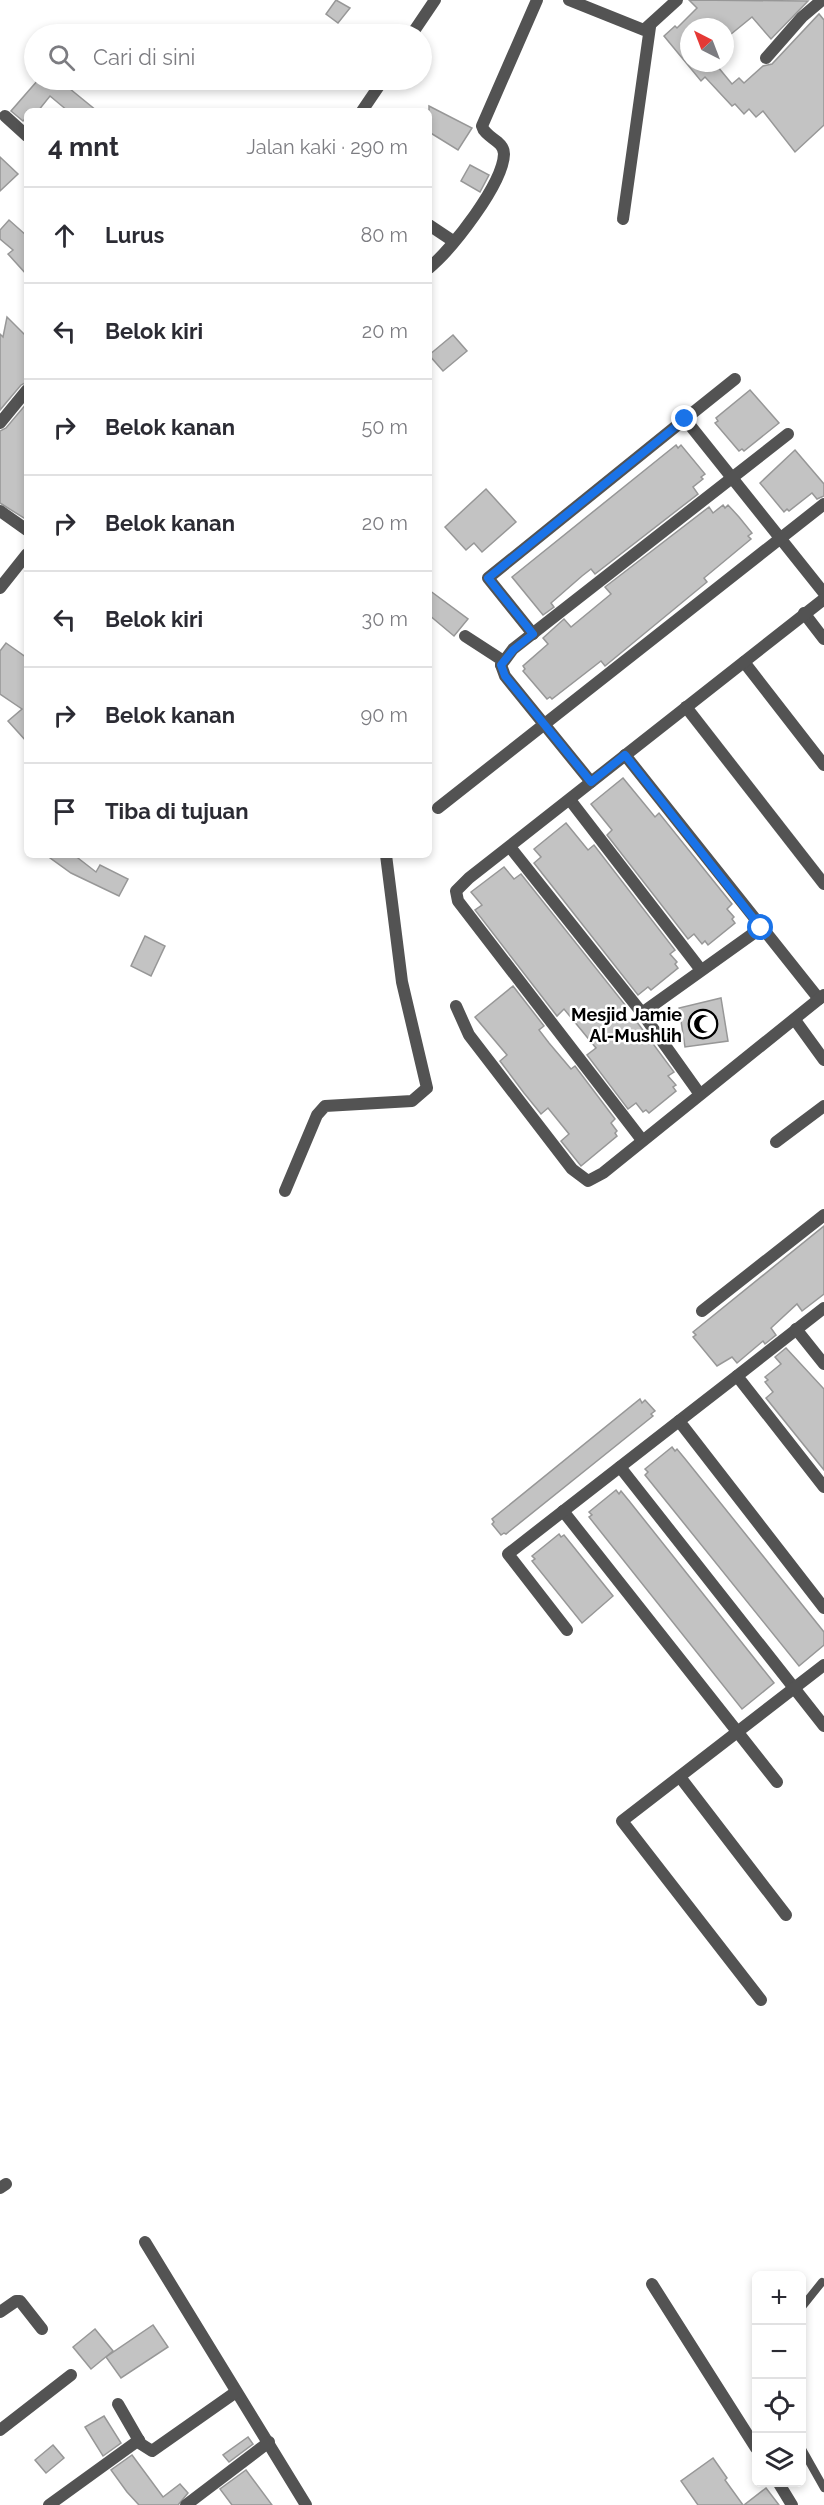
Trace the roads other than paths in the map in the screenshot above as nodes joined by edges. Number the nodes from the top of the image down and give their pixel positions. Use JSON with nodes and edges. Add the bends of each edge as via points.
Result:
{"nodes":[{"id":1,"x":435,"y":0,"type":"edge"},
{"id":2,"x":537,"y":0,"type":"edge"},
{"id":3,"x":569,"y":0,"type":"edge"},
{"id":4,"x":677,"y":0,"type":"edge"},
{"id":5,"x":822,"y":0,"type":"edge"},
{"id":6,"x":419,"y":24,"type":"edge"},
{"id":7,"x":650,"y":27,"type":"junction"},
{"id":8,"x":766,"y":58,"type":"dead end"},
{"id":9,"x":376,"y":90,"type":"edge"},
{"id":10,"x":364,"y":108,"type":"edge"},
{"id":11,"x":5,"y":116,"type":"dead end"},
{"id":12,"x":24,"y":133,"type":"edge"},
{"id":13,"x":623,"y":219,"type":"dead end"},
{"id":14,"x":432,"y":227,"type":"edge"},
{"id":15,"x":453,"y":241,"type":"junction"},
{"id":16,"x":432,"y":265,"type":"edge"},
{"id":17,"x":735,"y":379,"type":"dead end"},
{"id":18,"x":24,"y":394,"type":"edge"},
{"id":19,"x":685,"y":419,"type":"junction"},
{"id":20,"x":0,"y":423,"type":"edge"},
{"id":21,"x":788,"y":434,"type":"dead end"},
{"id":22,"x":732,"y":478,"type":"junction"},
{"id":23,"x":824,"y":504,"type":"edge"},
{"id":24,"x":0,"y":510,"type":"edge"},
{"id":25,"x":24,"y":528,"type":"edge"},
{"id":26,"x":780,"y":539,"type":"junction"},
{"id":27,"x":24,"y":558,"type":"edge"},
{"id":28,"x":0,"y":588,"type":"edge"},
{"id":29,"x":824,"y":593,"type":"edge"},
{"id":30,"x":824,"y":599,"type":"edge"},
{"id":31,"x":804,"y":613,"type":"junction"},
{"id":32,"x":533,"y":634,"type":"junction"},
{"id":33,"x":465,"y":636,"type":"dead end"},
{"id":34,"x":824,"y":639,"type":"edge"},
{"id":35,"x":744,"y":662,"type":"junction"},
{"id":36,"x":501,"y":665,"type":"junction"},
{"id":37,"x":686,"y":707,"type":"junction"},
{"id":38,"x":544,"y":724,"type":"junction"},
{"id":39,"x":625,"y":755,"type":"junction"},
{"id":40,"x":824,"y":765,"type":"edge"},
{"id":41,"x":591,"y":782,"type":"junction"},
{"id":42,"x":570,"y":800,"type":"junction"},
{"id":43,"x":438,"y":808,"type":"dead end"},
{"id":44,"x":510,"y":847,"type":"junction"},
{"id":45,"x":386,"y":858,"type":"edge"},
{"id":46,"x":824,"y":884,"type":"edge"},
{"id":47,"x":761,"y":928,"type":"junction"},
{"id":48,"x":701,"y":970,"type":"junction"},
{"id":49,"x":822,"y":997,"type":"edge"},
{"id":50,"x":456,"y":1006,"type":"dead end"},
{"id":51,"x":642,"y":1013,"type":"junction"},
{"id":52,"x":795,"y":1020,"type":"junction"},
{"id":53,"x":824,"y":1060,"type":"edge"},
{"id":54,"x":699,"y":1093,"type":"junction"},
{"id":55,"x":824,"y":1106,"type":"edge"},
{"id":56,"x":642,"y":1140,"type":"junction"},
{"id":57,"x":776,"y":1142,"type":"dead end"},
{"id":58,"x":285,"y":1191,"type":"dead end"},
{"id":59,"x":824,"y":1215,"type":"edge"},
{"id":60,"x":824,"y":1308,"type":"edge"},
{"id":61,"x":702,"y":1311,"type":"dead end"},
{"id":62,"x":796,"y":1329,"type":"junction"},
{"id":63,"x":824,"y":1364,"type":"edge"},
{"id":64,"x":737,"y":1376,"type":"junction"},
{"id":65,"x":679,"y":1421,"type":"junction"},
{"id":66,"x":620,"y":1467,"type":"junction"},
{"id":67,"x":824,"y":1487,"type":"edge"},
{"id":68,"x":563,"y":1511,"type":"junction"},
{"id":69,"x":824,"y":1608,"type":"edge"},
{"id":70,"x":567,"y":1630,"type":"dead end"},
{"id":71,"x":824,"y":1665,"type":"edge"},
{"id":72,"x":794,"y":1688,"type":"junction"},
{"id":73,"x":824,"y":1726,"type":"edge"},
{"id":74,"x":738,"y":1731,"type":"junction"},
{"id":75,"x":680,"y":1777,"type":"junction"},
{"id":76,"x":777,"y":1782,"type":"dead end"},
{"id":77,"x":786,"y":1915,"type":"dead end"},
{"id":78,"x":761,"y":2000,"type":"dead end"},
{"id":79,"x":146,"y":2242,"type":"dead end"},
{"id":80,"x":822,"y":2282,"type":"dead end"},
{"id":81,"x":652,"y":2284,"type":"dead end"},
{"id":82,"x":806,"y":2301,"type":"edge"},
{"id":83,"x":0,"y":2312,"type":"edge"},
{"id":84,"x":42,"y":2329,"type":"dead end"},
{"id":85,"x":71,"y":2375,"type":"dead end"},
{"id":86,"x":236,"y":2392,"type":"junction"},
{"id":87,"x":118,"y":2404,"type":"dead end"},
{"id":88,"x":0,"y":2430,"type":"edge"},
{"id":89,"x":139,"y":2440,"type":"junction"},
{"id":90,"x":269,"y":2442,"type":"junction"},
{"id":91,"x":752,"y":2442,"type":"edge"},
{"id":92,"x":806,"y":2457,"type":"edge"},
{"id":93,"x":781,"y":2487,"type":"edge"},
{"id":94,"x":824,"y":2488,"type":"edge"},
{"id":95,"x":50,"y":2505,"type":"edge"},
{"id":96,"x":186,"y":2505,"type":"edge"},
{"id":97,"x":306,"y":2505,"type":"edge"},
{"id":98,"x":792,"y":2505,"type":"edge"}],
"edges":[{"from":1,"to":6,"type":"street"},
{"from":2,"to":15,"type":"street","via":[[482,126],[504,154],[496,180]]},
{"from":3,"to":7,"type":"street","via":[[644,30]]},
{"from":4,"to":7,"type":"street"},
{"from":5,"to":8,"type":"street"},
{"from":7,"to":13,"type":"street"},
{"from":9,"to":10,"type":"street"},
{"from":11,"to":12,"type":"street"},
{"from":14,"to":15,"type":"street"},
{"from":15,"to":16,"type":"street"},
{"from":17,"to":19,"type":"street"},
{"from":18,"to":20,"type":"street"},
{"from":19,"to":22,"type":"street"},
{"from":19,"to":32,"type":"street","via":[[488,578]]},
{"from":21,"to":22,"type":"street"},
{"from":22,"to":26,"type":"street"},
{"from":22,"to":32,"type":"street"},
{"from":23,"to":26,"type":"street"},
{"from":24,"to":25,"type":"street"},
{"from":26,"to":29,"type":"street"},
{"from":26,"to":38,"type":"street"},
{"from":27,"to":28,"type":"street"},
{"from":30,"to":31,"type":"street"},
{"from":31,"to":34,"type":"street"},
{"from":31,"to":35,"type":"street"},
{"from":32,"to":36,"type":"street"},
{"from":33,"to":36,"type":"street","via":[[502,660]]},
{"from":35,"to":37,"type":"street"},
{"from":35,"to":40,"type":"street"},
{"from":36,"to":38,"type":"street","via":[[505,676]]},
{"from":37,"to":39,"type":"street"},
{"from":37,"to":46,"type":"street"},
{"from":38,"to":41,"type":"street"},
{"from":38,"to":43,"type":"street"},
{"from":39,"to":41,"type":"street"},
{"from":39,"to":47,"type":"street"},
{"from":41,"to":42,"type":"street"},
{"from":42,"to":44,"type":"street"},
{"from":42,"to":48,"type":"street"},
{"from":44,"to":51,"type":"street"},
{"from":44,"to":56,"type":"street","via":[[461,884],[456,891],[458,901]]},
{"from":45,"to":58,"type":"street","via":[[402,982],[427,1088],[412,1101],[325,1106],[317,1115]]},
{"from":47,"to":48,"type":"street"},
{"from":47,"to":49,"type":"street"},
{"from":48,"to":51,"type":"street"},
{"from":49,"to":52,"type":"street"},
{"from":50,"to":56,"type":"street","via":[[469,1035],[580,1177],[588,1181],[595,1178]]},
{"from":51,"to":54,"type":"street"},
{"from":52,"to":53,"type":"street"},
{"from":52,"to":54,"type":"street"},
{"from":54,"to":56,"type":"street"},
{"from":55,"to":57,"type":"street"},
{"from":59,"to":61,"type":"street"},
{"from":60,"to":62,"type":"street"},
{"from":62,"to":63,"type":"street"},
{"from":62,"to":64,"type":"street"},
{"from":64,"to":65,"type":"street"},
{"from":64,"to":67,"type":"street"},
{"from":65,"to":66,"type":"street"},
{"from":65,"to":69,"type":"street"},
{"from":66,"to":68,"type":"street"},
{"from":66,"to":72,"type":"street"},
{"from":68,"to":70,"type":"street","via":[[508,1554]]},
{"from":68,"to":74,"type":"street"},
{"from":71,"to":72,"type":"street"},
{"from":72,"to":73,"type":"street"},
{"from":72,"to":74,"type":"street"},
{"from":74,"to":75,"type":"street"},
{"from":74,"to":76,"type":"street"},
{"from":75,"to":77,"type":"street"},
{"from":75,"to":78,"type":"street","via":[[622,1821]]},
{"from":79,"to":86,"type":"street"},
{"from":80,"to":82,"type":"lane"},
{"from":81,"to":91,"type":"street"},
{"from":83,"to":84,"type":"street","via":[[20,2301]]},
{"from":85,"to":88,"type":"street"},
{"from":86,"to":89,"type":"street","via":[[158,2449],[148,2449]]},
{"from":86,"to":90,"type":"street"},
{"from":87,"to":89,"type":"street"},
{"from":89,"to":95,"type":"street"},
{"from":90,"to":96,"type":"street"},
{"from":90,"to":97,"type":"street"},
{"from":92,"to":94,"type":"lane"},
{"from":93,"to":98,"type":"street"}]}
